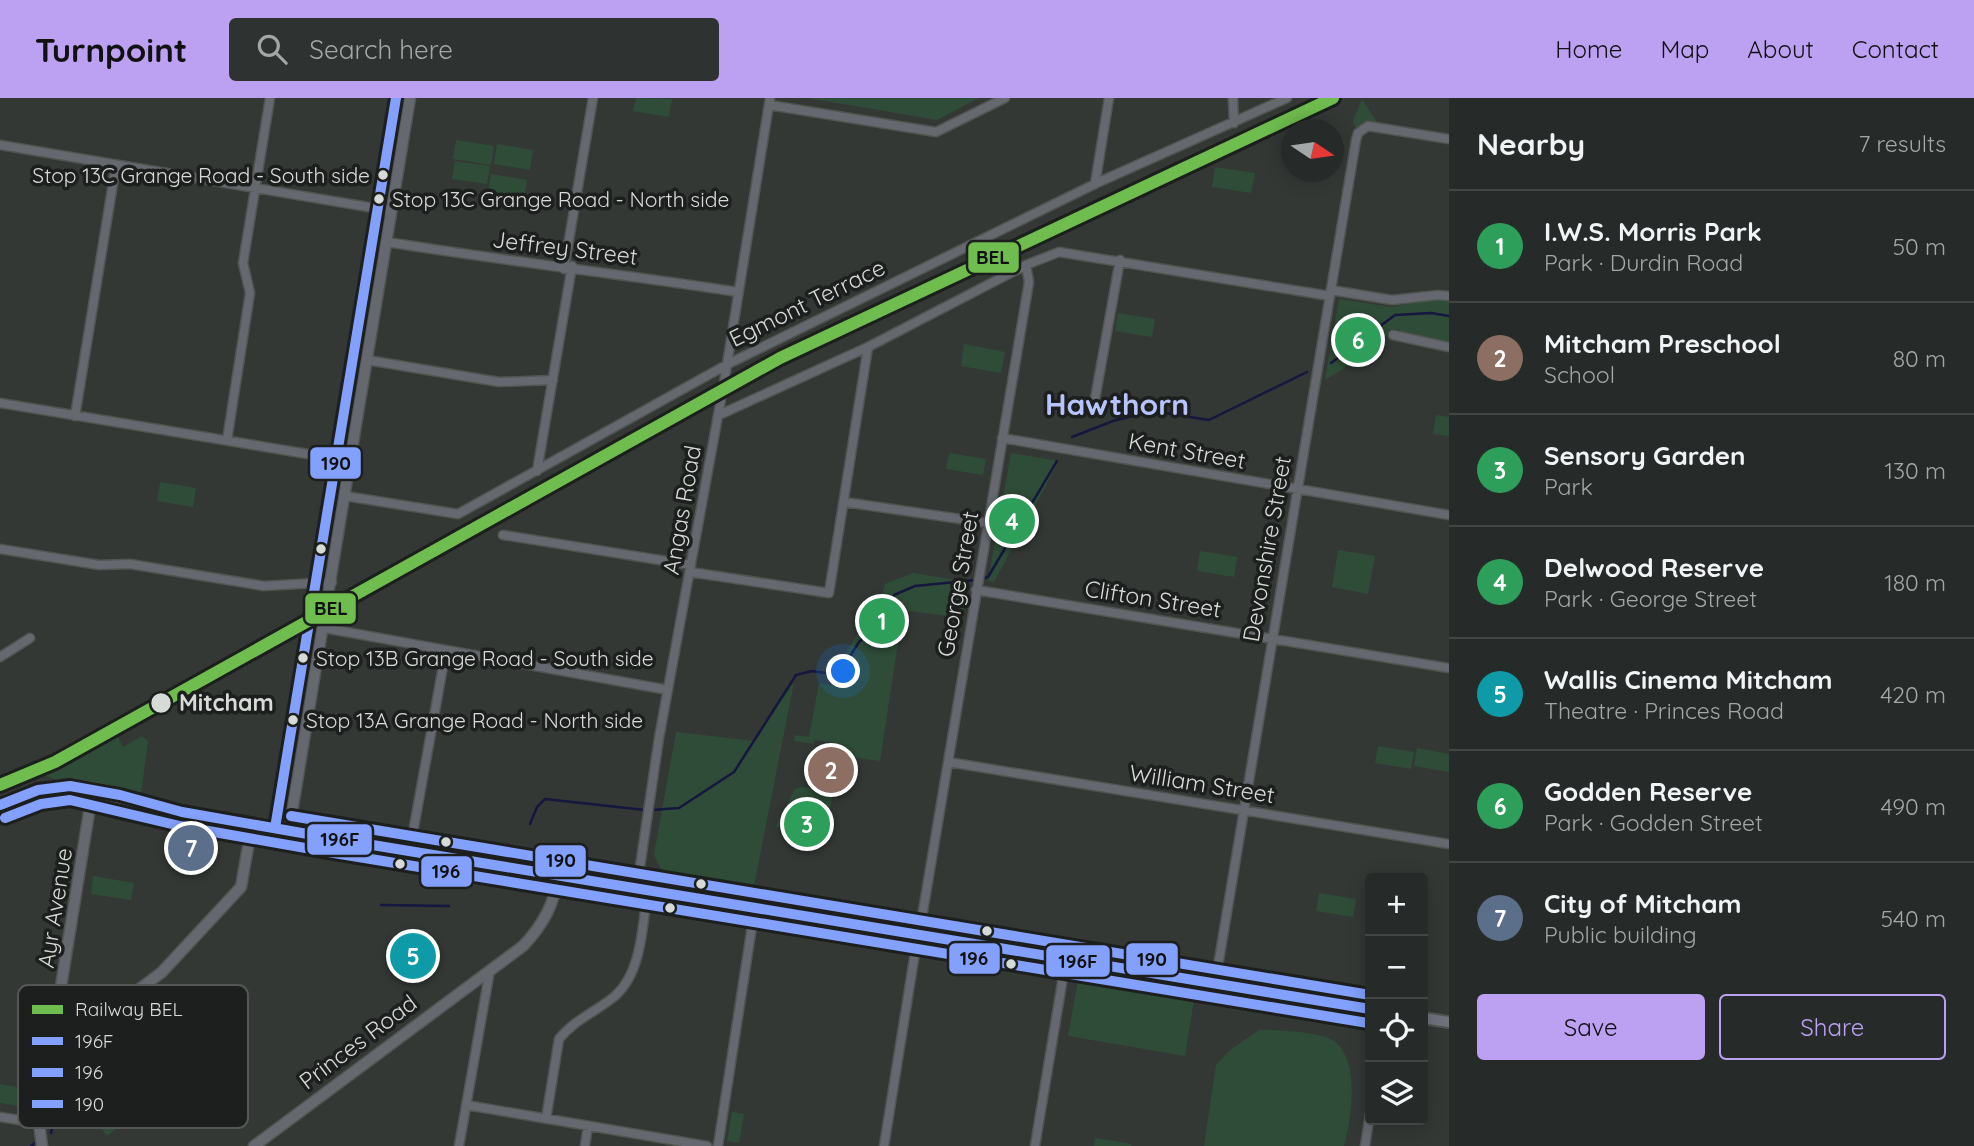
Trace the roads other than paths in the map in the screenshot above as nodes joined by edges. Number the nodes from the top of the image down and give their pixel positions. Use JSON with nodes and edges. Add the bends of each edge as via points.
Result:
{"nodes":[{"id":1,"x":270,"y":98,"type":"edge"},
{"id":2,"x":410,"y":98,"type":"edge"},
{"id":3,"x":593,"y":98,"type":"edge"},
{"id":4,"x":1005,"y":98,"type":"edge"},
{"id":5,"x":1109,"y":98,"type":"edge"},
{"id":6,"x":1233,"y":98,"type":"edge"},
{"id":7,"x":1287,"y":98,"type":"edge"},
{"id":8,"x":770,"y":101,"type":"edge"},
{"id":9,"x":1234,"y":123,"type":"junction"},
{"id":10,"x":1449,"y":139,"type":"edge"},
{"id":11,"x":0,"y":145,"type":"edge"},
{"id":12,"x":116,"y":165,"type":"junction"},
{"id":13,"x":1095,"y":184,"type":"junction"},
{"id":14,"x":255,"y":188,"type":"junction"},
{"id":15,"x":392,"y":211,"type":"junction"},
{"id":16,"x":387,"y":242,"type":"junction"},
{"id":17,"x":1120,"y":260,"type":"junction"},
{"id":18,"x":1026,"y":265,"type":"junction"},
{"id":19,"x":568,"y":268,"type":"junction"},
{"id":20,"x":738,"y":292,"type":"junction"},
{"id":21,"x":1331,"y":293,"type":"junction"},
{"id":22,"x":1449,"y":296,"type":"edge"},
{"id":23,"x":1393,"y":335,"type":"dead end"},
{"id":24,"x":869,"y":347,"type":"junction"},
{"id":25,"x":1449,"y":347,"type":"edge"},
{"id":26,"x":367,"y":360,"type":"junction"},
{"id":27,"x":728,"y":363,"type":"junction"},
{"id":28,"x":553,"y":380,"type":"junction"},
{"id":29,"x":1095,"y":399,"type":"dead end"},
{"id":30,"x":0,"y":403,"type":"edge"},
{"id":31,"x":75,"y":415,"type":"junction"},
{"id":32,"x":719,"y":415,"type":"junction"},
{"id":33,"x":1002,"y":438,"type":"junction"},
{"id":34,"x":227,"y":440,"type":"junction"},
{"id":35,"x":351,"y":461,"type":"junction"},
{"id":36,"x":537,"y":471,"type":"junction"},
{"id":37,"x":1296,"y":490,"type":"junction"},
{"id":38,"x":345,"y":496,"type":"junction"},
{"id":39,"x":844,"y":502,"type":"junction"},
{"id":40,"x":1449,"y":515,"type":"edge"},
{"id":41,"x":988,"y":523,"type":"junction"},
{"id":42,"x":503,"y":535,"type":"dead end"},
{"id":43,"x":0,"y":549,"type":"edge"},
{"id":44,"x":690,"y":568,"type":"junction"},
{"id":45,"x":332,"y":582,"type":"junction"},
{"id":46,"x":976,"y":590,"type":"junction"},
{"id":47,"x":324,"y":628,"type":"junction"},
{"id":48,"x":30,"y":638,"type":"dead end"},
{"id":49,"x":1271,"y":638,"type":"junction"},
{"id":50,"x":446,"y":650,"type":"junction"},
{"id":51,"x":0,"y":657,"type":"edge"},
{"id":52,"x":1449,"y":668,"type":"edge"},
{"id":53,"x":668,"y":690,"type":"junction"},
{"id":54,"x":948,"y":762,"type":"junction"},
{"id":55,"x":91,"y":800,"type":"junction"},
{"id":56,"x":0,"y":805,"type":"edge"},
{"id":57,"x":1242,"y":810,"type":"junction"},
{"id":58,"x":182,"y":812,"type":"junction"},
{"id":59,"x":0,"y":815,"type":"edge"},
{"id":60,"x":251,"y":824,"type":"junction"},
{"id":61,"x":289,"y":831,"type":"junction"},
{"id":62,"x":1449,"y":844,"type":"edge"},
{"id":63,"x":410,"y":849,"type":"junction"},
{"id":64,"x":559,"y":874,"type":"junction"},
{"id":65,"x":643,"y":888,"type":"junction"},
{"id":66,"x":755,"y":907,"type":"junction"},
{"id":67,"x":923,"y":911,"type":"dead end"},
{"id":68,"x":918,"y":934,"type":"junction"},
{"id":69,"x":1066,"y":959,"type":"junction"},
{"id":70,"x":491,"y":968,"type":"junction"},
{"id":71,"x":469,"y":984,"type":"junction"},
{"id":72,"x":1214,"y":984,"type":"junction"},
{"id":73,"x":62,"y":985,"type":"edge"},
{"id":74,"x":148,"y":985,"type":"edge"},
{"id":75,"x":484,"y":994,"type":"junction"},
{"id":76,"x":1365,"y":1008,"type":"edge"},
{"id":77,"x":1428,"y":1018,"type":"edge"},
{"id":78,"x":1449,"y":1022,"type":"edge"},
{"id":79,"x":466,"y":1105,"type":"junction"},
{"id":80,"x":0,"y":1116,"type":"edge"},
{"id":81,"x":546,"y":1119,"type":"junction"},
{"id":82,"x":18,"y":1121,"type":"edge"},
{"id":83,"x":1368,"y":1125,"type":"edge"},
{"id":84,"x":588,"y":1126,"type":"junction"},
{"id":85,"x":40,"y":1128,"type":"edge"},
{"id":86,"x":42,"y":1146,"type":"edge"},
{"id":87,"x":254,"y":1146,"type":"edge"},
{"id":88,"x":459,"y":1146,"type":"edge"},
{"id":89,"x":585,"y":1146,"type":"edge"},
{"id":90,"x":707,"y":1146,"type":"edge"},
{"id":91,"x":718,"y":1146,"type":"edge"},
{"id":92,"x":884,"y":1146,"type":"edge"},
{"id":93,"x":1035,"y":1146,"type":"edge"},
{"id":94,"x":1365,"y":1146,"type":"edge"}],
"edges":[{"from":1,"to":14,"type":"street"},
{"from":2,"to":15,"type":"street"},
{"from":3,"to":19,"type":"street"},
{"from":4,"to":8,"type":"street","via":[[936,132]]},
{"from":5,"to":13,"type":"street"},
{"from":6,"to":9,"type":"street"},
{"from":7,"to":9,"type":"street","name":"Egmont Terrace"},
{"from":8,"to":20,"type":"street","name":"Angas Road"},
{"from":9,"to":13,"type":"street","name":"Egmont Terrace"},
{"from":10,"to":21,"type":"street","name":"Devonshire Street","via":[[1368,126],[1358,132]]},
{"from":11,"to":12,"type":"street"},
{"from":12,"to":14,"type":"street"},
{"from":12,"to":31,"type":"street"},
{"from":13,"to":27,"type":"street","name":"Egmont Terrace"},
{"from":14,"to":15,"type":"street"},
{"from":14,"to":34,"type":"street","via":[[243,263],[249,300]]},
{"from":15,"to":16,"type":"street"},
{"from":16,"to":19,"type":"street","name":"Jeffrey Street"},
{"from":16,"to":26,"type":"street"},
{"from":17,"to":18,"type":"street","via":[[1065,252]]},
{"from":17,"to":21,"type":"street"},
{"from":17,"to":29,"type":"street"},
{"from":18,"to":24,"type":"street"},
{"from":18,"to":33,"type":"street","name":"George Street","via":[[1029,282]]},
{"from":19,"to":20,"type":"street","name":"Jeffrey Street"},
{"from":19,"to":28,"type":"street"},
{"from":20,"to":27,"type":"street","name":"Angas Road"},
{"from":21,"to":22,"type":"street","via":[[1392,300]]},
{"from":21,"to":37,"type":"street","name":"Devonshire Street"},
{"from":23,"to":25,"type":"street"},
{"from":24,"to":32,"type":"street"},
{"from":24,"to":39,"type":"street"},
{"from":26,"to":28,"type":"street","via":[[499,382]]},
{"from":26,"to":35,"type":"street"},
{"from":27,"to":32,"type":"street","name":"Angas Road"},
{"from":27,"to":36,"type":"street","name":"Egmont Terrace"},
{"from":28,"to":36,"type":"street"},
{"from":30,"to":31,"type":"street"},
{"from":31,"to":34,"type":"street"},
{"from":32,"to":44,"type":"street","name":"Angas Road"},
{"from":33,"to":37,"type":"street","name":"Kent Street"},
{"from":33,"to":41,"type":"street","name":"George Street"},
{"from":34,"to":35,"type":"street"},
{"from":35,"to":38,"type":"street"},
{"from":36,"to":38,"type":"street","name":"Egmont Terrace","via":[[458,514]]},
{"from":37,"to":40,"type":"street","name":"Kent Street"},
{"from":37,"to":49,"type":"street","name":"Devonshire Street"},
{"from":38,"to":45,"type":"street"},
{"from":39,"to":41,"type":"street"},
{"from":39,"to":44,"type":"street","via":[[829,593]]},
{"from":41,"to":46,"type":"street","name":"George Street"},
{"from":42,"to":44,"type":"street"},
{"from":43,"to":45,"type":"street","via":[[264,586]]},
{"from":44,"to":53,"type":"street","name":"Angas Road"},
{"from":45,"to":47,"type":"street"},
{"from":46,"to":49,"type":"street","name":"Clifton Street"},
{"from":46,"to":54,"type":"street","name":"George Street"},
{"from":47,"to":50,"type":"street"},
{"from":47,"to":61,"type":"street"},
{"from":48,"to":51,"type":"street"},
{"from":49,"to":52,"type":"street","name":"Clifton Street"},
{"from":49,"to":57,"type":"street","name":"Devonshire Street"},
{"from":50,"to":53,"type":"street"},
{"from":50,"to":63,"type":"street"},
{"from":53,"to":65,"type":"street","name":"Angas Road","via":[[646,821]]},
{"from":54,"to":57,"type":"street","name":"William Street"},
{"from":54,"to":67,"type":"street","name":"George Street"},
{"from":55,"to":58,"type":"main road"},
{"from":55,"to":59,"type":"main road","via":[[54,797]]},
{"from":55,"to":73,"type":"street","name":"Ayr Avenue"},
{"from":56,"to":58,"type":"main road","via":[[38,790],[70,786]]},
{"from":57,"to":62,"type":"street","name":"William Street"},
{"from":57,"to":72,"type":"street","name":"Devonshire Street"},
{"from":58,"to":60,"type":"main road"},
{"from":60,"to":61,"type":"main road"},
{"from":60,"to":74,"type":"street","via":[[241,887]]},
{"from":61,"to":63,"type":"main road"},
{"from":63,"to":64,"type":"main road"},
{"from":64,"to":65,"type":"main road"},
{"from":64,"to":70,"type":"street","name":"Princes Road","via":[[553,905],[538,930]]},
{"from":65,"to":66,"type":"main road"},
{"from":65,"to":81,"type":"street","name":"Angas Road","via":[[645,907],[635,967],[626,984],[559,1039]]},
{"from":66,"to":68,"type":"main road"},
{"from":66,"to":91,"type":"street"},
{"from":68,"to":69,"type":"main road"},
{"from":68,"to":92,"type":"street"},
{"from":69,"to":72,"type":"main road"},
{"from":69,"to":93,"type":"street"},
{"from":70,"to":71,"type":"street","name":"Princes Road"},
{"from":70,"to":75,"type":"street"},
{"from":71,"to":75,"type":"street"},
{"from":71,"to":87,"type":"street","name":"Princes Road"},
{"from":72,"to":76,"type":"main road"},
{"from":75,"to":79,"type":"street"},
{"from":77,"to":78,"type":"main road"},
{"from":79,"to":81,"type":"street"},
{"from":79,"to":88,"type":"street"},
{"from":80,"to":82,"type":"street"},
{"from":81,"to":84,"type":"street"},
{"from":83,"to":94,"type":"street"},
{"from":84,"to":89,"type":"street"},
{"from":84,"to":90,"type":"street"},
{"from":85,"to":86,"type":"street","name":"Ayr Avenue"}]}
